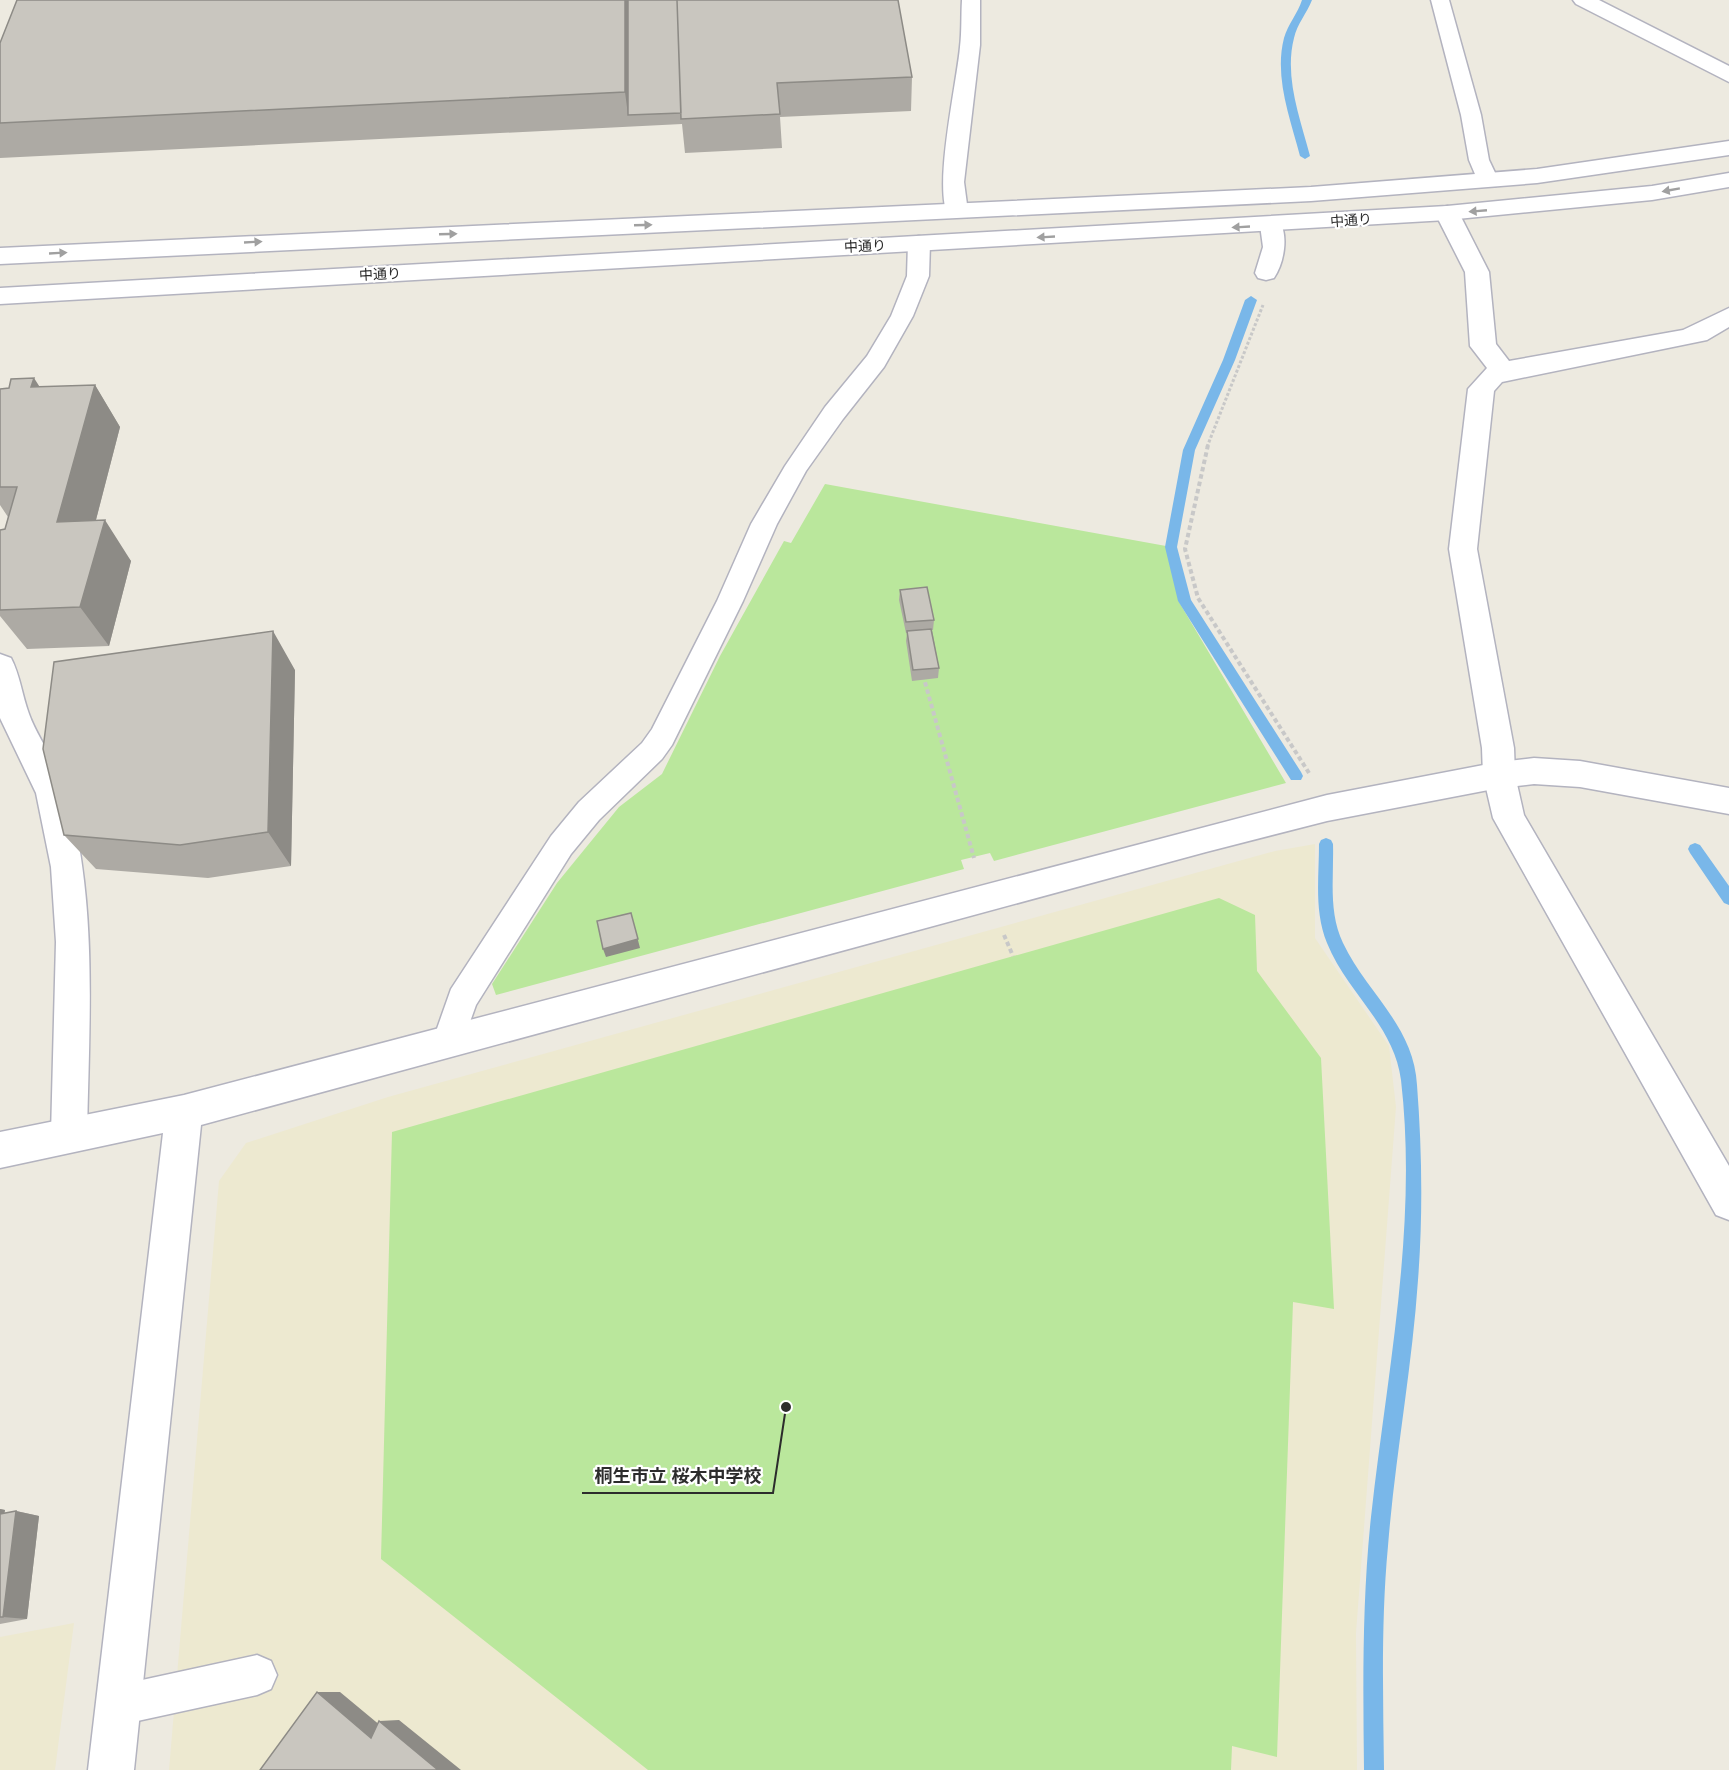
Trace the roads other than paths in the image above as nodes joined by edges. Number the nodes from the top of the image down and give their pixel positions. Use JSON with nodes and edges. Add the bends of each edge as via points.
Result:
{"nodes":[{"id":1,"x":971,"y":0,"type":"edge"},
{"id":2,"x":1440,"y":0,"type":"edge"},
{"id":3,"x":1584,"y":0,"type":"edge"},
{"id":4,"x":1729,"y":75,"type":"edge"},
{"id":5,"x":1729,"y":148,"type":"edge"},
{"id":6,"x":1729,"y":180,"type":"edge"},
{"id":7,"x":1488,"y":181,"type":"junction"},
{"id":8,"x":957,"y":212,"type":"junction"},
{"id":9,"x":1447,"y":213,"type":"junction"},
{"id":10,"x":1271,"y":225,"type":"junction"},
{"id":11,"x":919,"y":243,"type":"junction"},
{"id":12,"x":0,"y":256,"type":"edge"},
{"id":13,"x":1266,"y":273,"type":"road end"},
{"id":14,"x":0,"y":296,"type":"edge"},
{"id":15,"x":1729,"y":316,"type":"edge"},
{"id":16,"x":1698,"y":334,"type":"junction"},
{"id":17,"x":1729,"y":340,"type":"edge"},
{"id":18,"x":1503,"y":371,"type":"junction"},
{"id":19,"x":0,"y":666,"type":"edge"},
{"id":20,"x":1499,"y":775,"type":"junction"},
{"id":21,"x":1729,"y":801,"type":"edge"},
{"id":22,"x":449,"y":1040,"type":"junction"},
{"id":23,"x":184,"y":1112,"type":"junction"},
{"id":24,"x":69,"y":1135,"type":"junction"},
{"id":25,"x":0,"y":1150,"type":"edge"},
{"id":26,"x":1729,"y":1202,"type":"edge"},
{"id":27,"x":257,"y":1675,"type":"dead end"},
{"id":28,"x":119,"y":1705,"type":"junction"},
{"id":29,"x":111,"y":1770,"type":"edge"}],
"edges":[{"from":1,"to":8,"type":"lane","via":[[970,45],[953,182]]},
{"from":2,"to":7,"type":"lane","via":[[1472,116],[1479,160]]},
{"from":3,"to":4,"type":"street"},
{"from":5,"to":7,"type":"street","name":"中通り"},
{"from":6,"to":9,"type":"street","name":"中通り","one_way":true,"via":[[1641,194]]},
{"from":7,"to":8,"type":"street","name":"中通り"},
{"from":12,"to":8,"type":"street","name":"中通り","one_way":true},
{"from":9,"to":10,"type":"street","name":"中通り"},
{"from":9,"to":18,"type":"street","via":[[1477,272],[1483,346]]},
{"from":10,"to":11,"type":"street","name":"中通り","one_way":true},
{"from":10,"to":13,"type":"lane","via":[[1273,254]]},
{"from":11,"to":14,"type":"street","name":"中通り"},
{"from":11,"to":22,"type":"lane","via":[[918,276],[902,316],[876,361],[797,466],[764,524],[662,737],[549,861],[462,999]]},
{"from":15,"to":16,"type":"street"},
{"from":16,"to":17,"type":"street"},
{"from":16,"to":18,"type":"street"},
{"from":18,"to":20,"type":"street","via":[[1493,375],[1481,389],[1463,549],[1498,748]]},
{"from":19,"to":24,"type":"street","via":[[14,715],[52,793],[67,867],[73,942]]},
{"from":20,"to":21,"type":"street","via":[[1534,771],[1580,774]]},
{"from":20,"to":22,"type":"street","via":[[1327,808],[1172,847]]},
{"from":20,"to":26,"type":"street","via":[[1504,803],[1517,837]]},
{"from":22,"to":23,"type":"street"},
{"from":23,"to":24,"type":"street"},
{"from":23,"to":28,"type":"street"},
{"from":24,"to":25,"type":"street"},
{"from":27,"to":28,"type":"lane"},
{"from":28,"to":29,"type":"street"}]}
